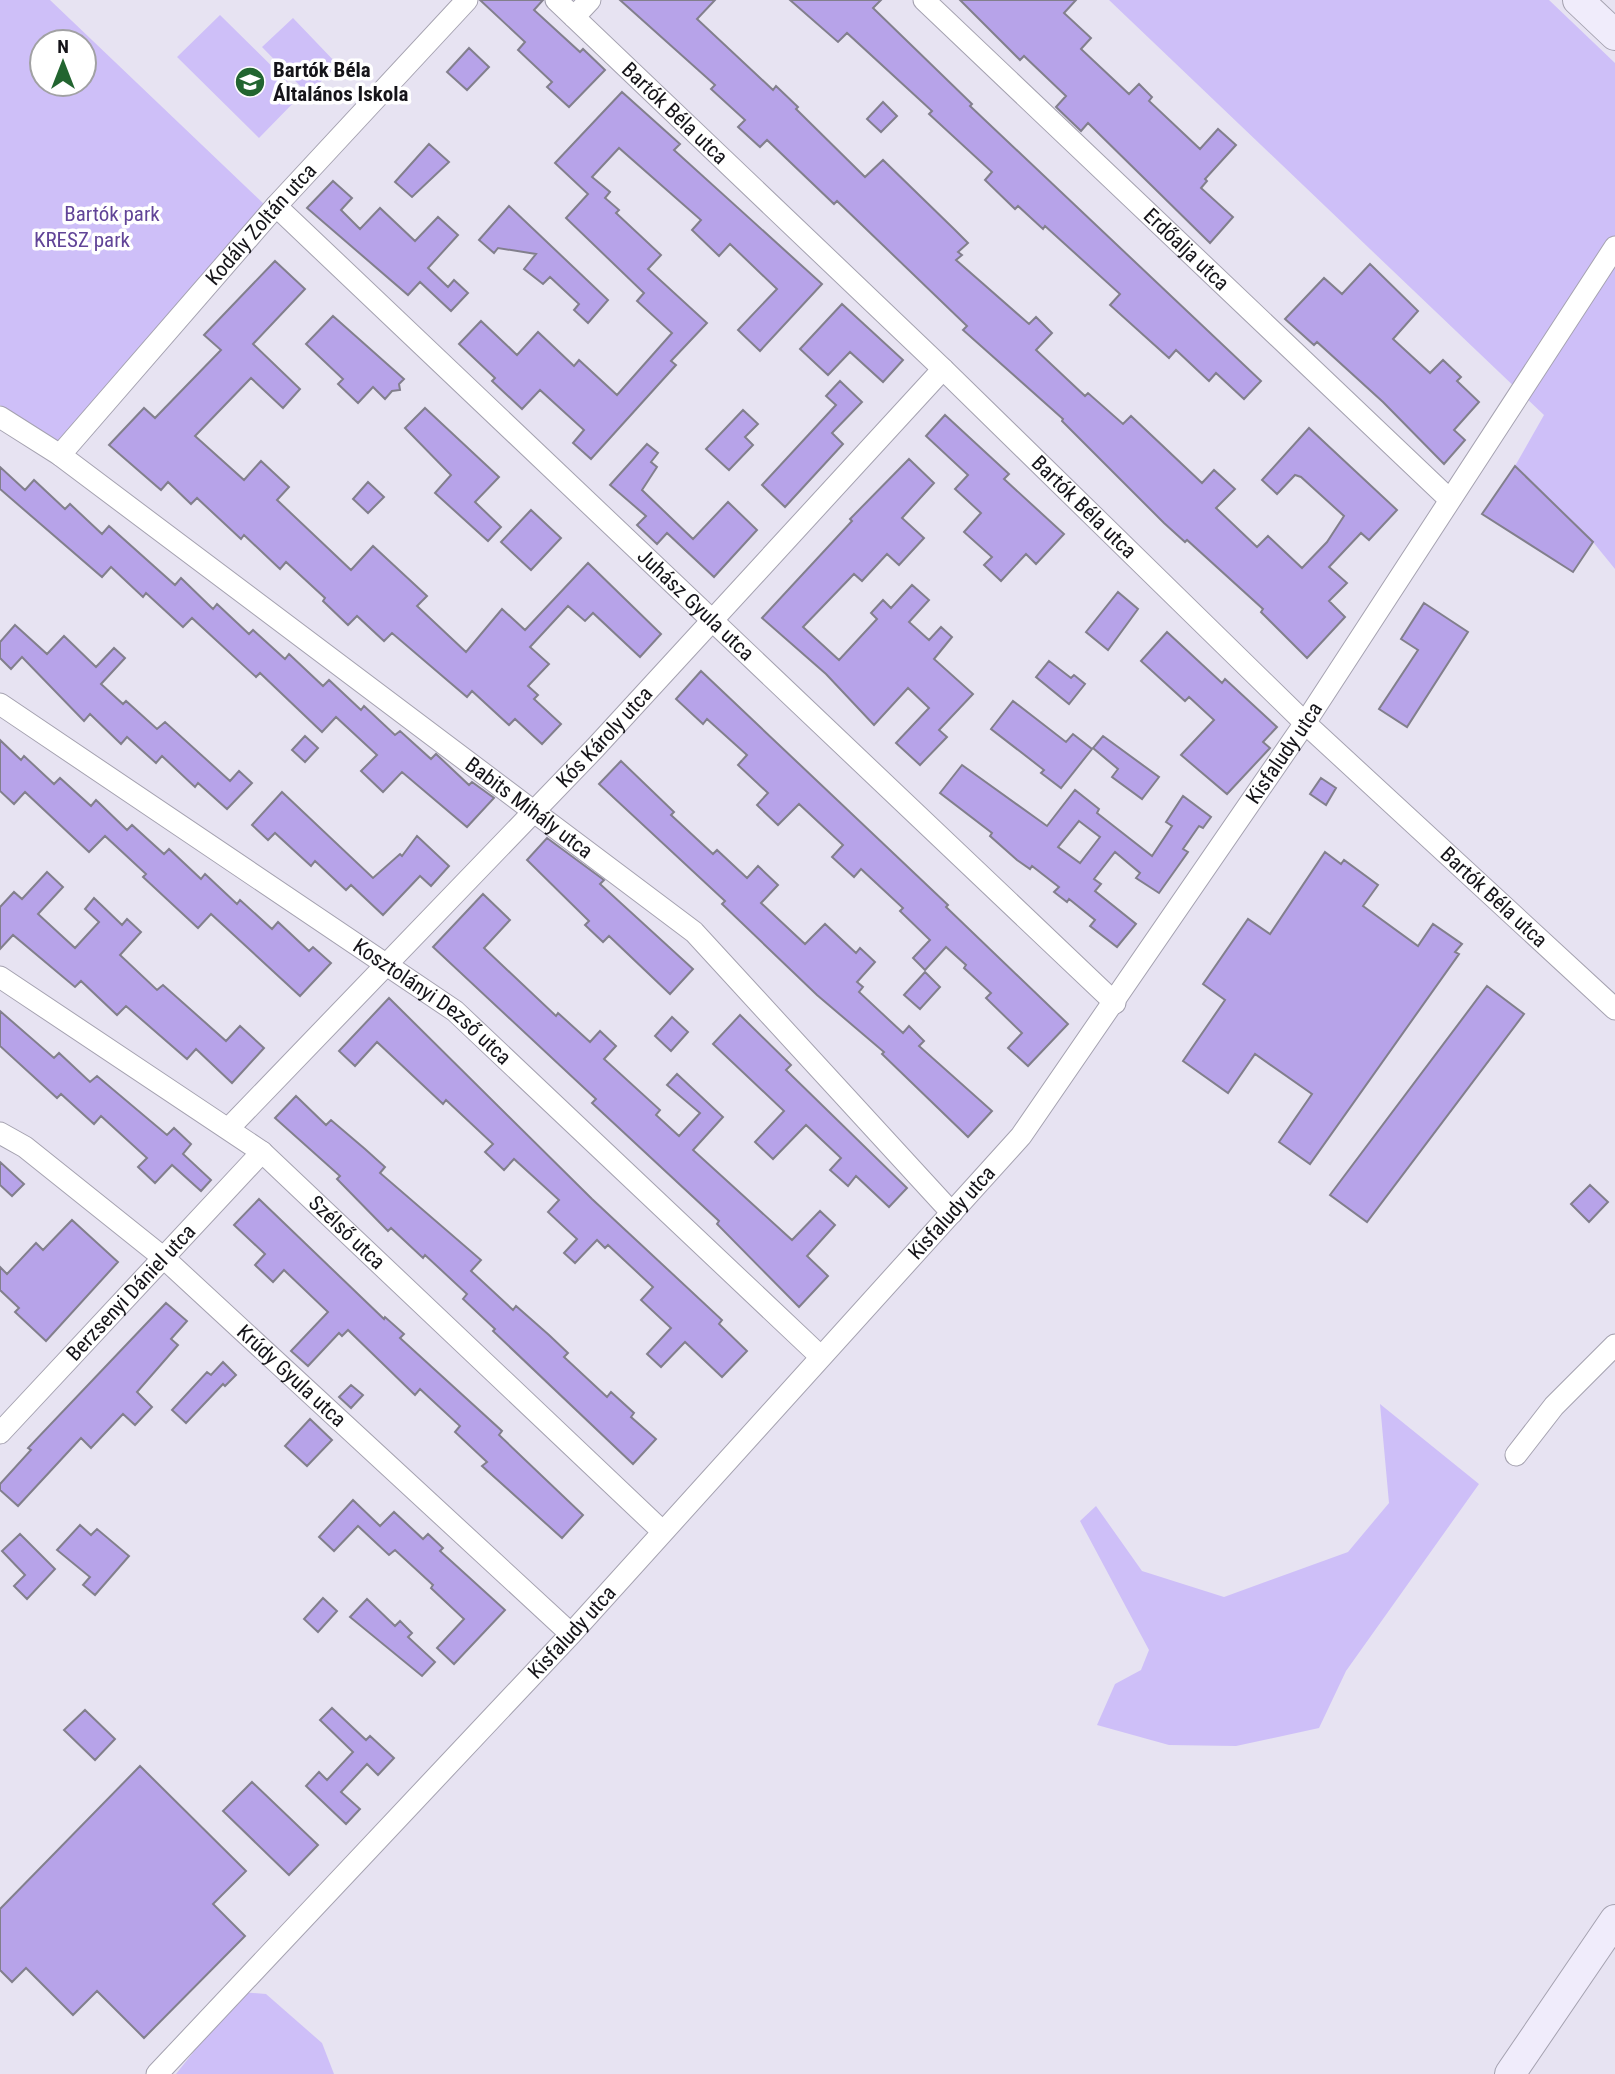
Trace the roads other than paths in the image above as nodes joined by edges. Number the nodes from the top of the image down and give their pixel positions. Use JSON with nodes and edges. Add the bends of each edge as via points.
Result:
{"nodes":[{"id":1,"x":467,"y":0,"type":"edge"},
{"id":2,"x":556,"y":0,"type":"edge"},
{"id":3,"x":590,"y":0,"type":"edge"},
{"id":4,"x":924,"y":0,"type":"edge"},
{"id":5,"x":1578,"y":0,"type":"edge"},
{"id":6,"x":574,"y":17,"type":"junction"},
{"id":7,"x":1615,"y":35,"type":"edge"},
{"id":8,"x":276,"y":206,"type":"junction"},
{"id":9,"x":1615,"y":247,"type":"edge"},
{"id":10,"x":943,"y":369,"type":"junction"},
{"id":11,"x":0,"y":417,"type":"edge"},
{"id":12,"x":60,"y":454,"type":"junction"},
{"id":13,"x":1449,"y":499,"type":"junction"},
{"id":14,"x":712,"y":621,"type":"junction"},
{"id":15,"x":0,"y":704,"type":"edge"},
{"id":16,"x":1305,"y":723,"type":"junction"},
{"id":17,"x":535,"y":811,"type":"junction"},
{"id":18,"x":388,"y":966,"type":"junction"},
{"id":19,"x":0,"y":977,"type":"edge"},
{"id":20,"x":1115,"y":1003,"type":"junction"},
{"id":21,"x":1615,"y":1009,"type":"edge"},
{"id":22,"x":229,"y":1128,"type":"junction"},
{"id":23,"x":0,"y":1133,"type":"edge"},
{"id":24,"x":262,"y":1152,"type":"junction"},
{"id":25,"x":952,"y":1213,"type":"junction"},
{"id":26,"x":165,"y":1259,"type":"junction"},
{"id":27,"x":1615,"y":1345,"type":"edge"},
{"id":28,"x":820,"y":1356,"type":"junction"},
{"id":29,"x":0,"y":1433,"type":"edge"},
{"id":30,"x":1516,"y":1455,"type":"dead end"},
{"id":31,"x":662,"y":1531,"type":"junction"},
{"id":32,"x":571,"y":1634,"type":"junction"},
{"id":33,"x":1615,"y":1920,"type":"edge"},
{"id":34,"x":156,"y":2074,"type":"edge"},
{"id":35,"x":1510,"y":2074,"type":"edge"}],
"edges":[{"from":1,"to":8,"type":"street","name":"Kodály Zoltán utca"},
{"from":2,"to":6,"type":"street","name":"Bartók Béla utca"},
{"from":3,"to":6,"type":"street"},
{"from":4,"to":13,"type":"street","name":"Erdőalja utca"},
{"from":5,"to":7,"type":"main road"},
{"from":6,"to":10,"type":"street","name":"Bartók Béla utca"},
{"from":8,"to":12,"type":"street","name":"Kodály Zoltán utca"},
{"from":8,"to":14,"type":"street","name":"Juhász Gyula utca"},
{"from":9,"to":13,"type":"street","name":"Kisfaludy utca"},
{"from":10,"to":14,"type":"street","name":"Kós Károly utca"},
{"from":10,"to":16,"type":"street","name":"Bartók Béla utca"},
{"from":11,"to":12,"type":"street","name":"Babits Mihály utca"},
{"from":12,"to":17,"type":"street","name":"Babits Mihály utca"},
{"from":13,"to":16,"type":"street","name":"Kisfaludy utca"},
{"from":14,"to":17,"type":"street","name":"Kós Károly utca"},
{"from":14,"to":20,"type":"street","name":"Juhász Gyula utca"},
{"from":15,"to":18,"type":"street","name":"Kosztolányi Dezső utca"},
{"from":16,"to":20,"type":"street","name":"Kisfaludy utca"},
{"from":16,"to":21,"type":"street","name":"Bartók Béla utca"},
{"from":17,"to":18,"type":"street","name":"Kós Károly utca"},
{"from":17,"to":25,"type":"street","name":"Babits Mihály utca","via":[[694,932]]},
{"from":18,"to":22,"type":"street","name":"Kós Károly utca"},
{"from":18,"to":28,"type":"street","name":"Kosztolányi Dezső utca","via":[[455,1012]]},
{"from":19,"to":22,"type":"street","name":"Szélső utca"},
{"from":20,"to":25,"type":"street","name":"Kisfaludy utca","via":[[1021,1136]]},
{"from":22,"to":24,"type":"street","name":"Szélső utca"},
{"from":23,"to":26,"type":"street","name":"Krúdy Gyula utca","via":[[25,1147]]},
{"from":24,"to":26,"type":"street","name":"Berzsenyi Dániel utca"},
{"from":24,"to":31,"type":"street","name":"Szélső utca"},
{"from":25,"to":28,"type":"street","name":"Kisfaludy utca"},
{"from":26,"to":29,"type":"street","name":"Berzsenyi Dániel utca"},
{"from":26,"to":32,"type":"street","name":"Krúdy Gyula utca"},
{"from":27,"to":30,"type":"street","via":[[1554,1406]]},
{"from":28,"to":31,"type":"street","name":"Kisfaludy utca"},
{"from":31,"to":32,"type":"street","name":"Kisfaludy utca"},
{"from":32,"to":34,"type":"street","name":"Kisfaludy utca"},
{"from":33,"to":35,"type":"main road"}]}
